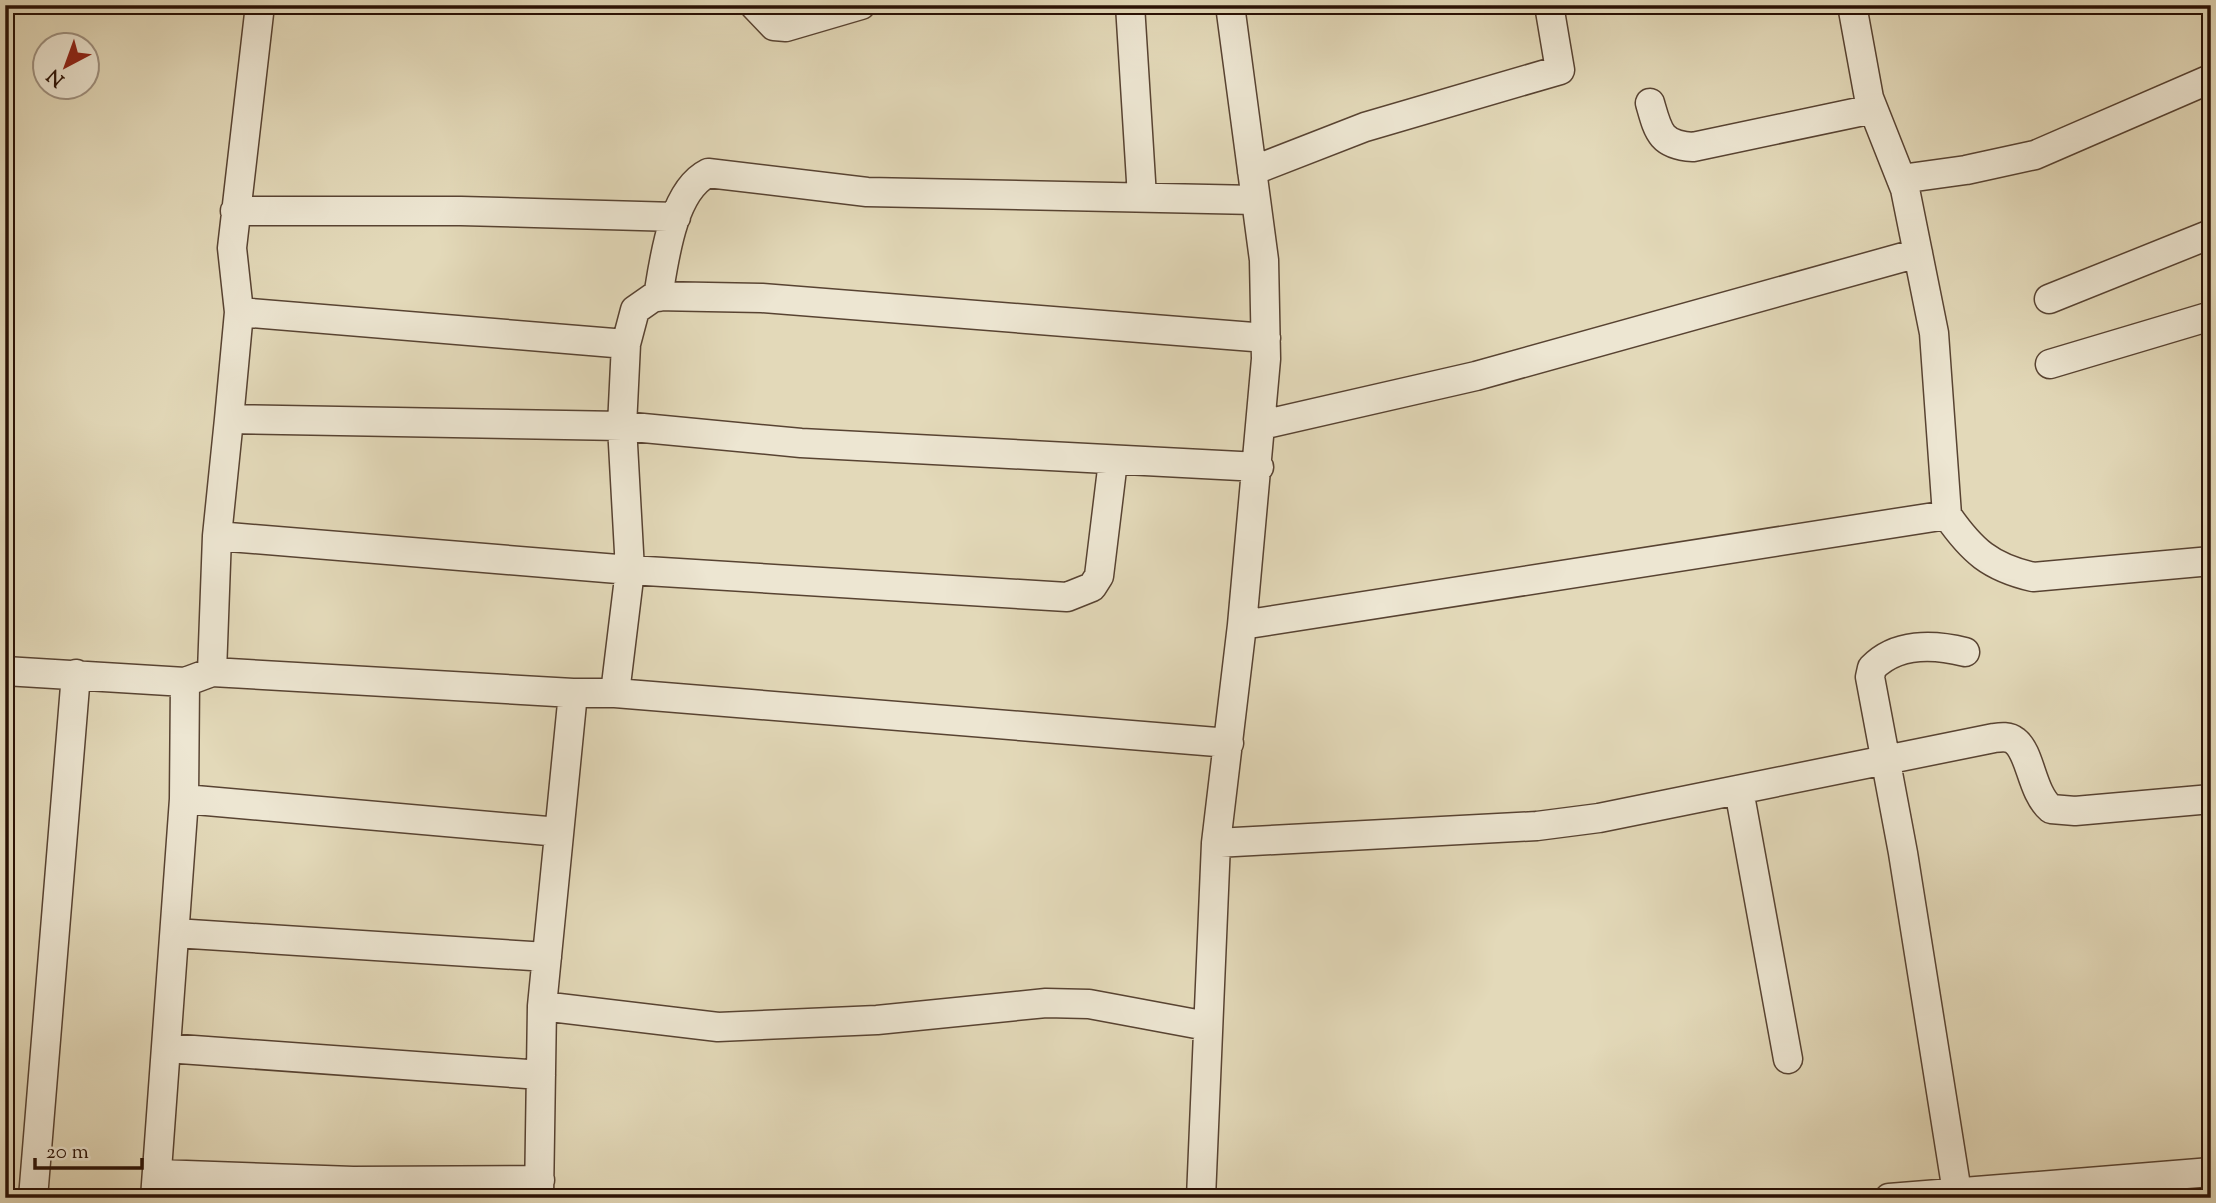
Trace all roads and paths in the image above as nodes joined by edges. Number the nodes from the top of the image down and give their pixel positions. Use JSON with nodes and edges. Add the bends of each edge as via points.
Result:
{"nodes":[{"id":1,"x":260,"y":5,"type":"edge"},
{"id":2,"x":754,"y":5,"type":"edge"},
{"id":3,"x":861,"y":5,"type":"edge"},
{"id":4,"x":1130,"y":5,"type":"edge"},
{"id":5,"x":1230,"y":5,"type":"edge"},
{"id":6,"x":1549,"y":5,"type":"edge"},
{"id":7,"x":1853,"y":5,"type":"edge"},
{"id":8,"x":2210,"y":83,"type":"edge"},
{"id":9,"x":1650,"y":103,"type":"dead end"},
{"id":10,"x":1873,"y":109,"type":"junction"},
{"id":11,"x":1252,"y":171,"type":"junction"},
{"id":12,"x":1901,"y":179,"type":"junction"},
{"id":13,"x":1142,"y":197,"type":"junction"},
{"id":14,"x":1256,"y":200,"type":"junction"},
{"id":15,"x":235,"y":211,"type":"junction"},
{"id":16,"x":676,"y":217,"type":"junction"},
{"id":17,"x":2211,"y":234,"type":"edge"},
{"id":18,"x":1918,"y":253,"type":"junction"},
{"id":19,"x":658,"y":297,"type":"junction"},
{"id":20,"x":2049,"y":299,"type":"dead end"},
{"id":21,"x":239,"y":312,"type":"junction"},
{"id":22,"x":2211,"y":316,"type":"edge"},
{"id":23,"x":1266,"y":338,"type":"junction"},
{"id":24,"x":626,"y":344,"type":"junction"},
{"id":25,"x":2050,"y":364,"type":"dead end"},
{"id":26,"x":229,"y":419,"type":"junction"},
{"id":27,"x":1262,"y":425,"type":"junction"},
{"id":28,"x":622,"y":426,"type":"junction"},
{"id":29,"x":1114,"y":461,"type":"junction"},
{"id":30,"x":1259,"y":467,"type":"junction"},
{"id":31,"x":1947,"y":515,"type":"junction"},
{"id":32,"x":217,"y":536,"type":"junction"},
{"id":33,"x":2210,"y":569,"type":"edge"},
{"id":34,"x":630,"y":570,"type":"junction"},
{"id":35,"x":1242,"y":625,"type":"junction"},
{"id":36,"x":1965,"y":652,"type":"dead end"},
{"id":37,"x":5,"y":671,"type":"edge"},
{"id":38,"x":212,"y":672,"type":"junction"},
{"id":39,"x":76,"y":674,"type":"junction"},
{"id":40,"x":185,"y":682,"type":"junction"},
{"id":41,"x":573,"y":693,"type":"junction"},
{"id":42,"x":615,"y":693,"type":"junction"},
{"id":43,"x":1229,"y":743,"type":"junction"},
{"id":44,"x":1886,"y":760,"type":"junction"},
{"id":45,"x":1739,"y":790,"type":"junction"},
{"id":46,"x":184,"y":799,"type":"junction"},
{"id":47,"x":2211,"y":799,"type":"edge"},
{"id":48,"x":559,"y":832,"type":"junction"},
{"id":49,"x":1216,"y":843,"type":"junction"},
{"id":50,"x":175,"y":933,"type":"junction"},
{"id":51,"x":547,"y":957,"type":"junction"},
{"id":52,"x":542,"y":1006,"type":"junction"},
{"id":53,"x":1207,"y":1026,"type":"junction"},
{"id":54,"x":166,"y":1048,"type":"junction"},
{"id":55,"x":1788,"y":1059,"type":"dead end"},
{"id":56,"x":541,"y":1075,"type":"junction"},
{"id":57,"x":2211,"y":1172,"type":"edge"},
{"id":58,"x":156,"y":1186,"type":"edge"},
{"id":59,"x":540,"y":1189,"type":"edge"},
{"id":60,"x":1957,"y":1192,"type":"junction"},
{"id":61,"x":1987,"y":1194,"type":"edge"},
{"id":62,"x":33,"y":1198,"type":"edge"},
{"id":63,"x":1200,"y":1198,"type":"edge"},
{"id":64,"x":1889,"y":1198,"type":"edge"}],
"edges":[{"from":1,"to":15,"type":"street"},
{"from":2,"to":3,"type":"street","via":[[774,26],[786,27]]},
{"from":4,"to":13,"type":"street"},
{"from":5,"to":11,"type":"street"},
{"from":6,"to":11,"type":"street","via":[[1560,70],[1365,127]]},
{"from":7,"to":10,"type":"street"},
{"from":8,"to":12,"type":"street","via":[[2035,155]]},
{"from":9,"to":10,"type":"street","via":[[1658,131],[1676,146],[1693,147]]},
{"from":10,"to":12,"type":"street"},
{"from":11,"to":14,"type":"street"},
{"from":12,"to":18,"type":"street"},
{"from":13,"to":14,"type":"street"},
{"from":13,"to":16,"type":"street","via":[[867,192],[719,172],[699,177]]},
{"from":14,"to":23,"type":"street","via":[[1264,260]]},
{"from":15,"to":16,"type":"street"},
{"from":15,"to":21,"type":"street","via":[[232,248]]},
{"from":16,"to":19,"type":"street"},
{"from":17,"to":20,"type":"street"},
{"from":18,"to":27,"type":"street","via":[[1476,376]]},
{"from":18,"to":31,"type":"street","via":[[1934,332]]},
{"from":19,"to":23,"type":"street","via":[[762,298]]},
{"from":19,"to":24,"type":"street","via":[[645,300],[635,310]]},
{"from":21,"to":24,"type":"street"},
{"from":21,"to":26,"type":"street"},
{"from":22,"to":25,"type":"street"},
{"from":23,"to":27,"type":"street"},
{"from":24,"to":28,"type":"street"},
{"from":26,"to":28,"type":"street"},
{"from":26,"to":32,"type":"street"},
{"from":27,"to":30,"type":"street"},
{"from":28,"to":29,"type":"street","via":[[801,443]]},
{"from":28,"to":34,"type":"street"},
{"from":29,"to":30,"type":"street"},
{"from":29,"to":34,"type":"street","via":[[1099,576],[1091,587],[1074,596]]},
{"from":30,"to":35,"type":"street"},
{"from":31,"to":33,"type":"street","via":[[1982,557],[2033,577]]},
{"from":31,"to":35,"type":"street"},
{"from":32,"to":34,"type":"street"},
{"from":32,"to":38,"type":"street"},
{"from":34,"to":42,"type":"street"},
{"from":35,"to":43,"type":"street"},
{"from":36,"to":44,"type":"street","via":[[1942,646],[1916,648],[1891,654],[1872,668]]},
{"from":37,"to":39,"type":"street"},
{"from":38,"to":40,"type":"street"},
{"from":38,"to":41,"type":"street"},
{"from":39,"to":40,"type":"street"},
{"from":39,"to":62,"type":"street"},
{"from":40,"to":46,"type":"street"},
{"from":41,"to":42,"type":"street"},
{"from":41,"to":48,"type":"street"},
{"from":42,"to":43,"type":"street"},
{"from":43,"to":49,"type":"street"},
{"from":44,"to":45,"type":"street"},
{"from":44,"to":47,"type":"street","via":[[2009,737],[2018,744],[2039,796],[2051,809]]},
{"from":44,"to":60,"type":"street"},
{"from":45,"to":49,"type":"street","via":[[1599,818],[1537,825]]},
{"from":45,"to":55,"type":"street"},
{"from":46,"to":48,"type":"street"},
{"from":46,"to":50,"type":"street"},
{"from":48,"to":51,"type":"street"},
{"from":49,"to":53,"type":"street"},
{"from":50,"to":51,"type":"street"},
{"from":50,"to":54,"type":"street"},
{"from":51,"to":52,"type":"street"},
{"from":52,"to":53,"type":"street","via":[[718,1027],[877,1020],[1078,1003]]},
{"from":52,"to":56,"type":"street"},
{"from":53,"to":63,"type":"street"},
{"from":54,"to":56,"type":"street"},
{"from":54,"to":58,"type":"street"},
{"from":56,"to":59,"type":"street"},
{"from":57,"to":61,"type":"street"},
{"from":58,"to":59,"type":"street","via":[[353,1181]]},
{"from":60,"to":61,"type":"street"},
{"from":60,"to":64,"type":"street"}]}
